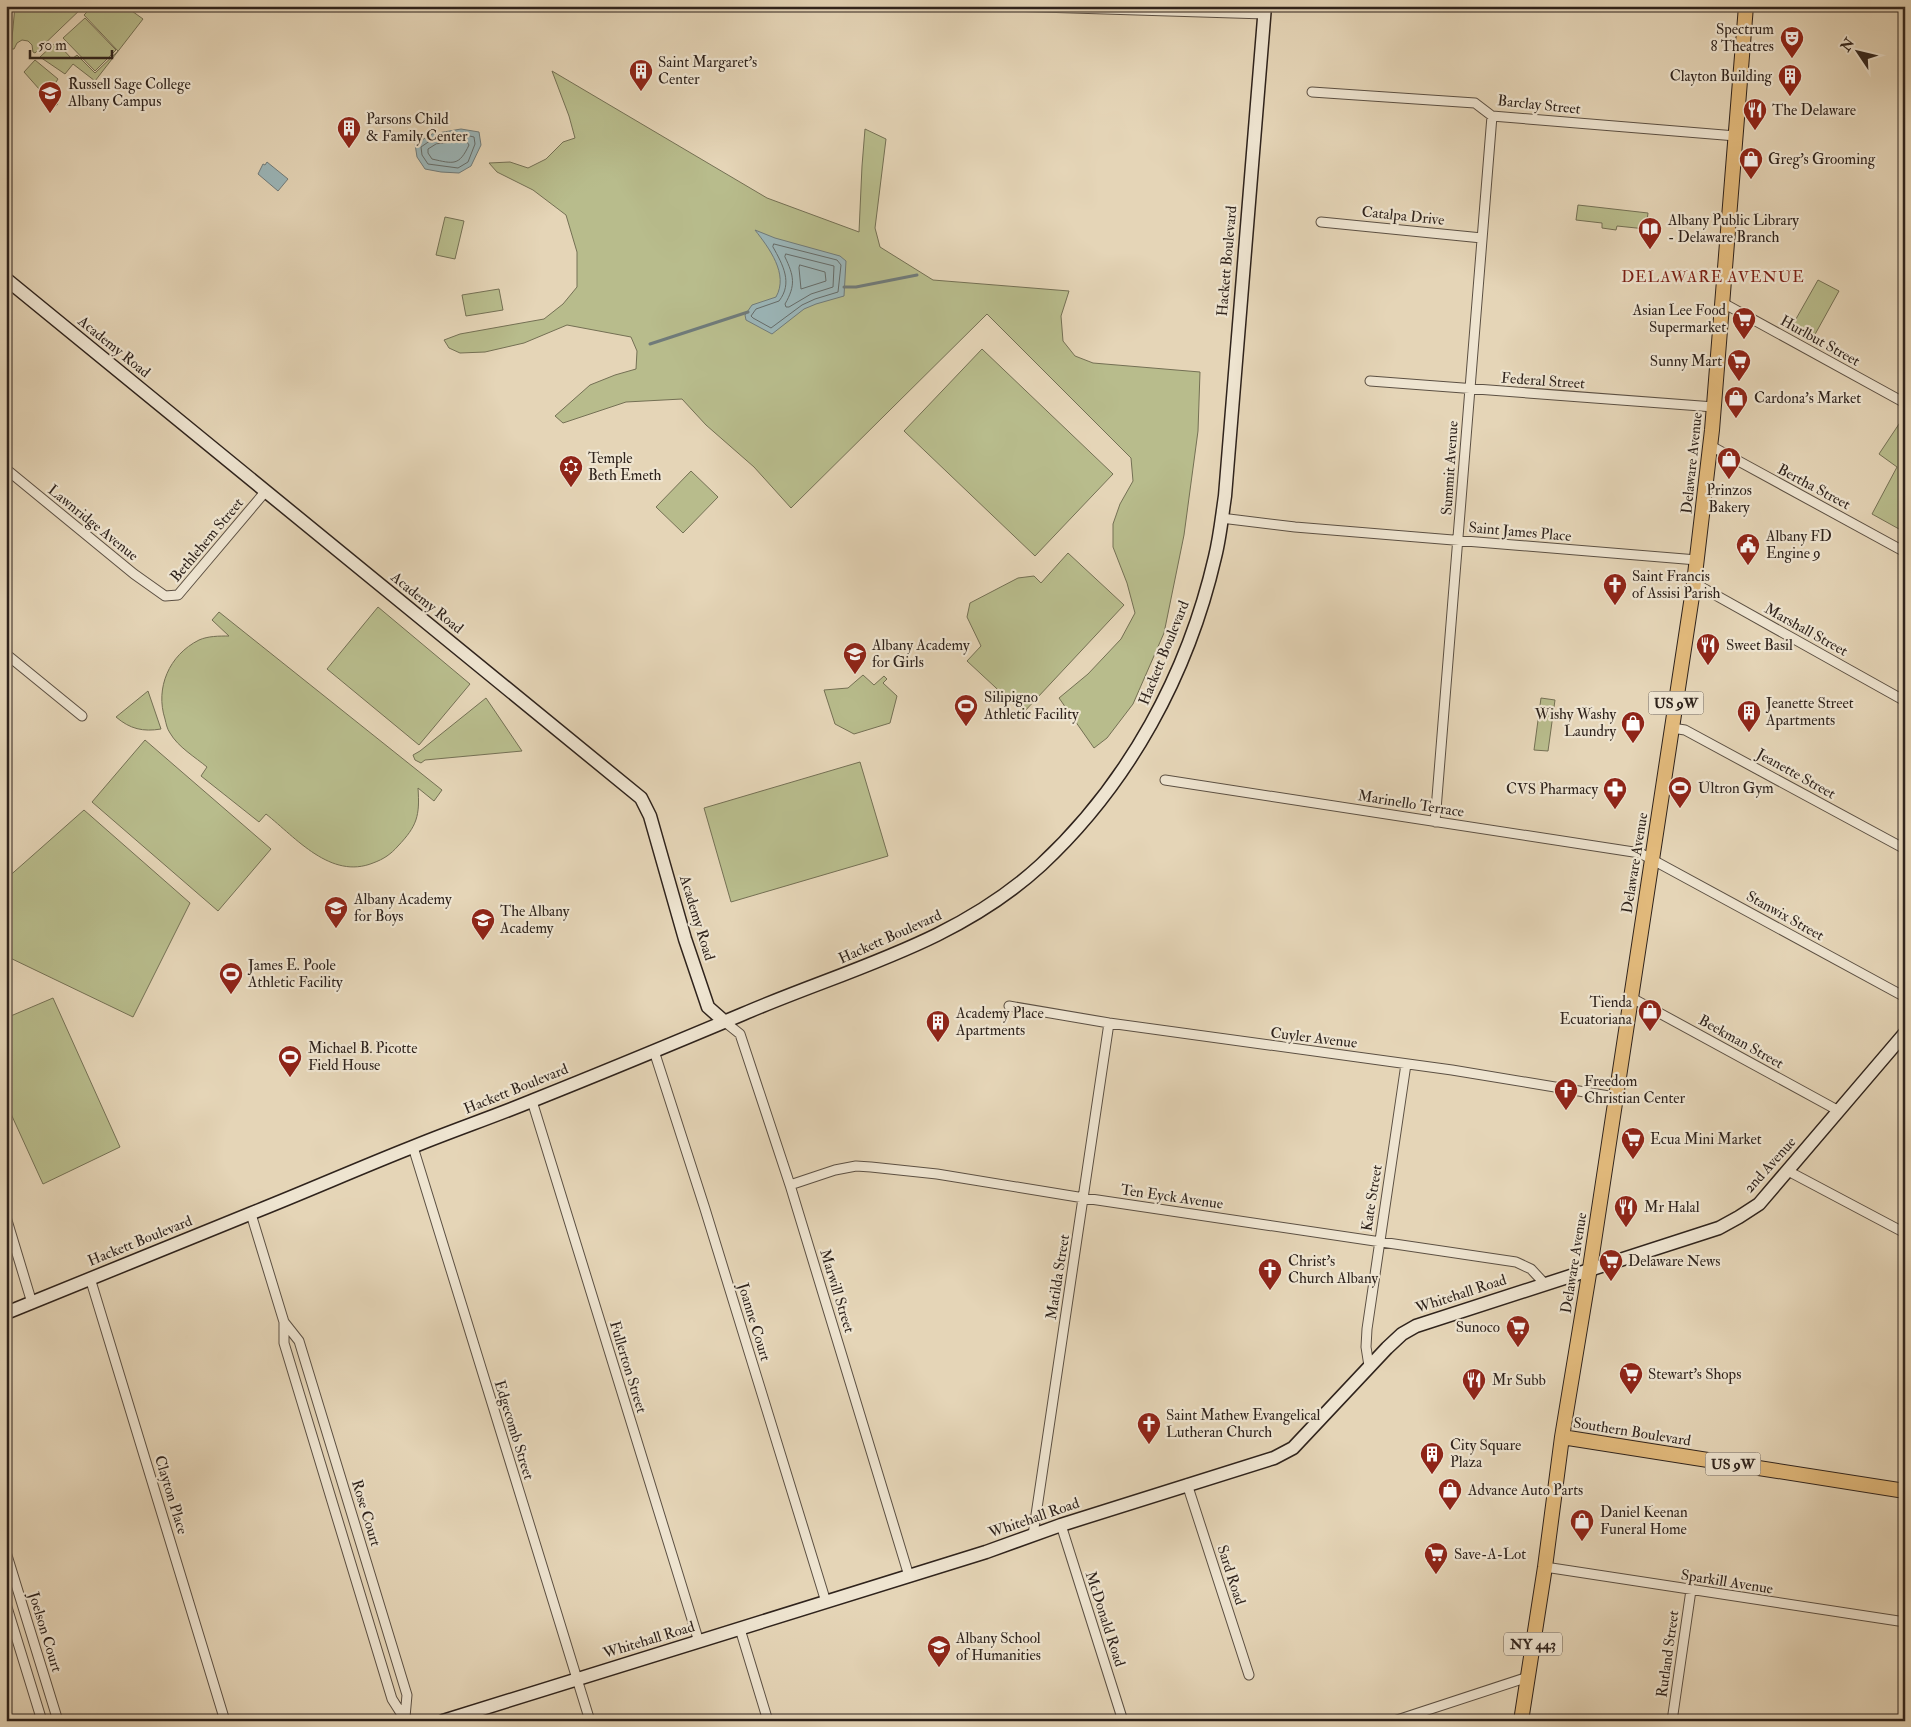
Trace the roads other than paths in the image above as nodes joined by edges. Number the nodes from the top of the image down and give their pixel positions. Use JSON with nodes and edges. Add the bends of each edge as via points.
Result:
{"nodes":[{"id":1,"x":1006,"y":6,"type":"edge"},
{"id":2,"x":1746,"y":6,"type":"edge"},
{"id":3,"x":1265,"y":10,"type":"edge"},
{"id":4,"x":1312,"y":92,"type":"dead end"},
{"id":5,"x":1492,"y":116,"type":"junction"},
{"id":6,"x":1736,"y":136,"type":"junction"},
{"id":7,"x":1321,"y":222,"type":"dead end"},
{"id":8,"x":1482,"y":238,"type":"junction"},
{"id":9,"x":6,"y":279,"type":"edge"},
{"id":10,"x":1723,"y":303,"type":"junction"},
{"id":11,"x":1370,"y":381,"type":"dead end"},
{"id":12,"x":1470,"y":389,"type":"junction"},
{"id":13,"x":1905,"y":403,"type":"edge"},
{"id":14,"x":1714,"y":407,"type":"junction"},
{"id":15,"x":1711,"y":446,"type":"junction"},
{"id":16,"x":6,"y":469,"type":"edge"},
{"id":17,"x":265,"y":492,"type":"junction"},
{"id":18,"x":1221,"y":518,"type":"junction"},
{"id":19,"x":1458,"y":540,"type":"junction"},
{"id":20,"x":1905,"y":552,"type":"edge"},
{"id":21,"x":1697,"y":560,"type":"junction"},
{"id":22,"x":1694,"y":583,"type":"junction"},
{"id":23,"x":165,"y":596,"type":"joint"},
{"id":24,"x":6,"y":654,"type":"edge"},
{"id":25,"x":1905,"y":701,"type":"edge"},
{"id":26,"x":82,"y":716,"type":"dead end"},
{"id":27,"x":1672,"y":728,"type":"junction"},
{"id":28,"x":1165,"y":780,"type":"dead end"},
{"id":29,"x":1435,"y":822,"type":"junction"},
{"id":30,"x":1905,"y":849,"type":"edge"},
{"id":31,"x":1652,"y":859,"type":"junction"},
{"id":32,"x":1630,"y":997,"type":"junction"},
{"id":33,"x":1905,"y":997,"type":"edge"},
{"id":34,"x":1009,"y":1006,"type":"dead end"},
{"id":35,"x":725,"y":1022,"type":"junction"},
{"id":36,"x":1109,"y":1023,"type":"junction"},
{"id":37,"x":1905,"y":1033,"type":"edge"},
{"id":38,"x":654,"y":1051,"type":"junction"},
{"id":39,"x":1406,"y":1064,"type":"junction"},
{"id":40,"x":1615,"y":1097,"type":"junction"},
{"id":41,"x":532,"y":1101,"type":"junction"},
{"id":42,"x":1839,"y":1112,"type":"junction"},
{"id":43,"x":413,"y":1147,"type":"junction"},
{"id":44,"x":1788,"y":1171,"type":"junction"},
{"id":45,"x":790,"y":1185,"type":"junction"},
{"id":46,"x":1084,"y":1198,"type":"junction"},
{"id":47,"x":251,"y":1214,"type":"junction"},
{"id":48,"x":6,"y":1217,"type":"edge"},
{"id":49,"x":1905,"y":1232,"type":"edge"},
{"id":50,"x":1379,"y":1241,"type":"junction"},
{"id":51,"x":1590,"y":1268,"type":"junction"},
{"id":52,"x":90,"y":1278,"type":"junction"},
{"id":53,"x":1544,"y":1283,"type":"junction"},
{"id":54,"x":32,"y":1303,"type":"junction"},
{"id":55,"x":6,"y":1314,"type":"edge"},
{"id":56,"x":284,"y":1322,"type":"junction"},
{"id":57,"x":1369,"y":1366,"type":"junction"},
{"id":58,"x":1562,"y":1437,"type":"junction"},
{"id":59,"x":1187,"y":1484,"type":"junction"},
{"id":60,"x":1905,"y":1491,"type":"edge"},
{"id":61,"x":1061,"y":1525,"type":"junction"},
{"id":62,"x":1032,"y":1535,"type":"junction"},
{"id":63,"x":6,"y":1552,"type":"edge"},
{"id":64,"x":1545,"y":1567,"type":"junction"},
{"id":65,"x":909,"y":1576,"type":"junction"},
{"id":66,"x":1691,"y":1590,"type":"junction"},
{"id":67,"x":826,"y":1602,"type":"junction"},
{"id":68,"x":6,"y":1604,"type":"edge"},
{"id":69,"x":1905,"y":1622,"type":"edge"},
{"id":70,"x":740,"y":1629,"type":"junction"},
{"id":71,"x":699,"y":1642,"type":"junction"},
{"id":72,"x":35,"y":1644,"type":"junction"},
{"id":73,"x":20,"y":1648,"type":"junction"},
{"id":74,"x":1250,"y":1675,"type":"dead end"},
{"id":75,"x":1528,"y":1677,"type":"junction"},
{"id":76,"x":577,"y":1679,"type":"junction"},
{"id":77,"x":406,"y":1719,"type":"edge"},
{"id":78,"x":42,"y":1721,"type":"edge"},
{"id":79,"x":58,"y":1721,"type":"edge"},
{"id":80,"x":225,"y":1721,"type":"edge"},
{"id":81,"x":443,"y":1721,"type":"edge"},
{"id":82,"x":590,"y":1721,"type":"edge"},
{"id":83,"x":768,"y":1721,"type":"edge"},
{"id":84,"x":1123,"y":1721,"type":"edge"},
{"id":85,"x":1394,"y":1721,"type":"edge"},
{"id":86,"x":1521,"y":1721,"type":"edge"},
{"id":87,"x":1672,"y":1721,"type":"edge"}],
"edges":[{"from":1,"to":3,"type":"street"},
{"from":2,"to":6,"type":"main road","name":"Delaware Avenue","number":"US 9W"},
{"from":3,"to":18,"type":"street","name":"Hackett Boulevard"},
{"from":4,"to":5,"type":"street","name":"Barclay Street","via":[[1475,102]]},
{"from":5,"to":6,"type":"street","name":"Barclay Street"},
{"from":5,"to":8,"type":"street","name":"Summit Avenue"},
{"from":6,"to":10,"type":"main road","name":"Delaware Avenue","number":"US 9W"},
{"from":7,"to":8,"type":"street","name":"Catalpa Drive"},
{"from":8,"to":12,"type":"street","name":"Summit Avenue"},
{"from":9,"to":17,"type":"street","name":"Academy Road"},
{"from":10,"to":13,"type":"street","name":"Hurlbut Street"},
{"from":10,"to":14,"type":"main road","name":"Delaware Avenue","number":"US 9W"},
{"from":11,"to":12,"type":"street","name":"Federal Street"},
{"from":12,"to":14,"type":"street","name":"Federal Street"},
{"from":12,"to":19,"type":"street","name":"Summit Avenue"},
{"from":14,"to":15,"type":"main road","name":"Delaware Avenue","number":"US 9W"},
{"from":15,"to":20,"type":"street","name":"Bertha Street"},
{"from":15,"to":21,"type":"main road","name":"Delaware Avenue","number":"US 9W"},
{"from":16,"to":23,"type":"street","name":"Lawnridge Avenue"},
{"from":17,"to":23,"type":"street","name":"Bethlehem Street","via":[[178,595]]},
{"from":17,"to":35,"type":"street","name":"Academy Road","via":[[641,798],[650,816],[708,1007]]},
{"from":18,"to":19,"type":"street","name":"Saint James Place"},
{"from":18,"to":35,"type":"street","name":"Hackett Boulevard","via":[[1215,556],[1196,625],[1150,728],[1103,799],[1066,841],[1004,894],[938,936]]},
{"from":19,"to":21,"type":"street","name":"Saint James Place"},
{"from":19,"to":29,"type":"street","name":"Summit Avenue"},
{"from":21,"to":22,"type":"main road","name":"Delaware Avenue","number":"US 9W"},
{"from":22,"to":25,"type":"street","name":"Marshall Street"},
{"from":22,"to":27,"type":"main road","name":"Delaware Avenue","number":"US 9W"},
{"from":24,"to":26,"type":"street"},
{"from":27,"to":30,"type":"street","name":"Jeanette Street","via":[[1685,730]]},
{"from":27,"to":31,"type":"main road","name":"Delaware Avenue","number":"US 9W"},
{"from":28,"to":29,"type":"street","name":"Marinello Terrace"},
{"from":29,"to":31,"type":"street","name":"Marinello Terrace","via":[[1640,853]]},
{"from":31,"to":32,"type":"main road","name":"Delaware Avenue","number":"US 9W"},
{"from":31,"to":33,"type":"street","name":"Stanwix Street"},
{"from":32,"to":40,"type":"main road","name":"Delaware Avenue","number":"US 9W"},
{"from":32,"to":42,"type":"street","name":"Beekman Street"},
{"from":34,"to":36,"type":"street","name":"Cuyler Avenue"},
{"from":35,"to":38,"type":"street","name":"Hackett Boulevard"},
{"from":35,"to":45,"type":"street","name":"Marwill Street","via":[[740,1034]]},
{"from":36,"to":39,"type":"street","name":"Cuyler Avenue"},
{"from":36,"to":46,"type":"street","name":"Matilda Street"},
{"from":37,"to":42,"type":"street","name":"2nd Avenue"},
{"from":38,"to":41,"type":"street","name":"Hackett Boulevard"},
{"from":38,"to":67,"type":"street","name":"Joanne Court"},
{"from":39,"to":40,"type":"street","name":"Cuyler Avenue"},
{"from":39,"to":50,"type":"street","name":"Kate Street"},
{"from":40,"to":51,"type":"main road","name":"Delaware Avenue","number":"US 9W"},
{"from":41,"to":43,"type":"street","name":"Hackett Boulevard"},
{"from":41,"to":71,"type":"street","name":"Fullerton Street"},
{"from":42,"to":44,"type":"street","name":"2nd Avenue"},
{"from":43,"to":47,"type":"street","name":"Hackett Boulevard"},
{"from":43,"to":76,"type":"street","name":"Edgecomb Street"},
{"from":44,"to":49,"type":"street"},
{"from":44,"to":51,"type":"street","name":"2nd Avenue","via":[[1759,1204],[1719,1228]]},
{"from":45,"to":46,"type":"street","name":"Ten Eyck Avenue","via":[[856,1166],[938,1174]]},
{"from":45,"to":65,"type":"street","name":"Marwill Street"},
{"from":46,"to":50,"type":"street","name":"Ten Eyck Avenue"},
{"from":46,"to":62,"type":"street","name":"Matilda Street"},
{"from":47,"to":52,"type":"street","name":"Hackett Boulevard"},
{"from":47,"to":56,"type":"street","name":"Rose Court"},
{"from":48,"to":54,"type":"street"},
{"from":50,"to":53,"type":"street","name":"Ten Eyck Avenue","via":[[1516,1262],[1531,1269]]},
{"from":50,"to":57,"type":"street","name":"Kate Street","via":[[1367,1329]]},
{"from":51,"to":53,"type":"street","name":"Whitehall Road"},
{"from":51,"to":58,"type":"main road","name":"Delaware Avenue","number":"US 9W"},
{"from":52,"to":54,"type":"street","name":"Hackett Boulevard"},
{"from":52,"to":80,"type":"street","name":"Clayton Place"},
{"from":53,"to":57,"type":"street","name":"Whitehall Road","via":[[1416,1326],[1402,1334]]},
{"from":54,"to":55,"type":"street","name":"Hackett Boulevard"},
{"from":56,"to":77,"type":"street","name":"Rose Court","via":[[284,1343],[392,1699]]},
{"from":56,"to":77,"type":"street","name":"Rose Court","via":[[299,1341],[407,1694]]},
{"from":57,"to":59,"type":"street","name":"Whitehall Road","via":[[1293,1448],[1274,1458]]},
{"from":58,"to":60,"type":"main road","name":"Southern Boulevard","number":"US 9W"},
{"from":58,"to":64,"type":"main road","name":"Delaware Avenue","number":"NY 443"},
{"from":59,"to":61,"type":"street","name":"Whitehall Road"},
{"from":59,"to":74,"type":"street","name":"Sard Road"},
{"from":61,"to":62,"type":"street","name":"Whitehall Road"},
{"from":61,"to":84,"type":"street","name":"McDonald Road"},
{"from":62,"to":65,"type":"street","name":"Whitehall Road"},
{"from":63,"to":72,"type":"street","name":"Joelson Court"},
{"from":64,"to":66,"type":"street","name":"Sparkill Avenue"},
{"from":64,"to":75,"type":"main road","name":"Delaware Avenue","number":"NY 443"},
{"from":65,"to":67,"type":"street","name":"Whitehall Road"},
{"from":66,"to":69,"type":"street","name":"Sparkill Avenue"},
{"from":66,"to":87,"type":"street","name":"Rutland Street"},
{"from":67,"to":70,"type":"street","name":"Whitehall Road"},
{"from":68,"to":73,"type":"street","name":"Joelson Court"},
{"from":70,"to":71,"type":"street","name":"Whitehall Road"},
{"from":70,"to":83,"type":"street"},
{"from":71,"to":76,"type":"street","name":"Whitehall Road"},
{"from":72,"to":73,"type":"street"},
{"from":72,"to":79,"type":"street","name":"Joelson Court"},
{"from":73,"to":78,"type":"street","name":"Joelson Court"},
{"from":75,"to":85,"type":"street"},
{"from":75,"to":86,"type":"main road","name":"Delaware Avenue","number":"NY 443"},
{"from":76,"to":81,"type":"street","name":"Whitehall Road"},
{"from":76,"to":82,"type":"street","name":"Edgecomb Street"}]}
